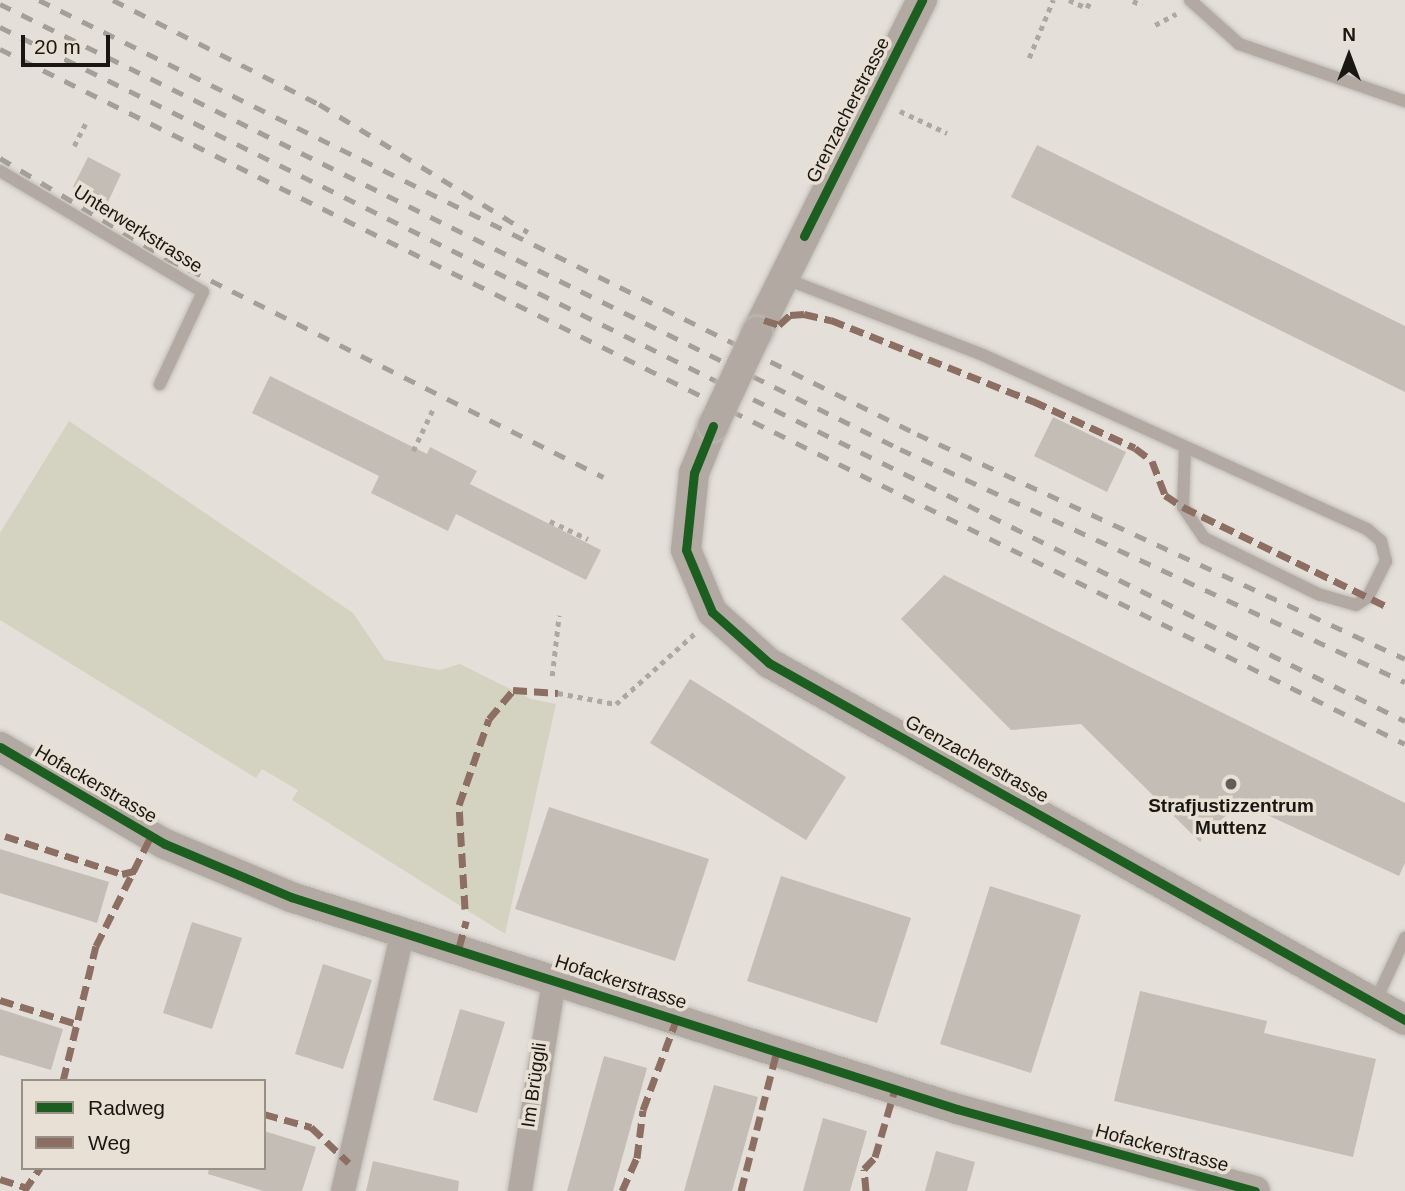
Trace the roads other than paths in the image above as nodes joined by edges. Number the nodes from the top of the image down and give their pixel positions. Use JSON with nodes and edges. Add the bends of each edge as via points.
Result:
{"nodes":[{"id":1,"x":922,"y":0,"type":"edge"},
{"id":2,"x":1190,"y":0,"type":"edge"},
{"id":3,"x":1405,"y":101,"type":"edge"},
{"id":4,"x":0,"y":171,"type":"edge"},
{"id":5,"x":786,"y":279,"type":"junction"},
{"id":6,"x":160,"y":384,"type":"dead end"},
{"id":7,"x":1185,"y":447,"type":"junction"},
{"id":8,"x":0,"y":747,"type":"edge"},
{"id":9,"x":403,"y":931,"type":"junction"},
{"id":10,"x":1405,"y":938,"type":"edge"},
{"id":11,"x":554,"y":980,"type":"junction"},
{"id":12,"x":1375,"y":1002,"type":"junction"},
{"id":13,"x":1405,"y":1020,"type":"edge"},
{"id":14,"x":343,"y":1191,"type":"edge"},
{"id":15,"x":520,"y":1191,"type":"edge"},
{"id":16,"x":1255,"y":1191,"type":"edge"}],
"edges":[{"from":1,"to":5,"type":"street","name":"Grenzacherstrasse"},
{"from":2,"to":3,"type":"lane","via":[[1239,44]]},
{"from":4,"to":6,"type":"lane","name":"Unterwerkstrasse","via":[[203,292]]},
{"from":5,"to":7,"type":"lane","via":[[983,355]]},
{"from":5,"to":12,"type":"street","name":"Grenzacherstrasse","bridge":true,"via":[[694,473],[686,550],[712,612],[769,663]]},
{"from":7,"to":7,"type":"lane","via":[[1183,507],[1204,538],[1320,595],[1356,605],[1368,597],[1386,561],[1381,541]]},
{"from":8,"to":9,"type":"street","name":"Hofackerstrasse","via":[[181,851],[291,897]]},
{"from":9,"to":11,"type":"street","name":"Hofackerstrasse"},
{"from":9,"to":14,"type":"street"},
{"from":10,"to":12,"type":"lane"},
{"from":11,"to":15,"type":"street","name":"Im Brüggli"},
{"from":11,"to":16,"type":"street","name":"Hofackerstrasse","via":[[957,1109]]},
{"from":12,"to":13,"type":"street","name":"Grenzacherstrasse"}]}
